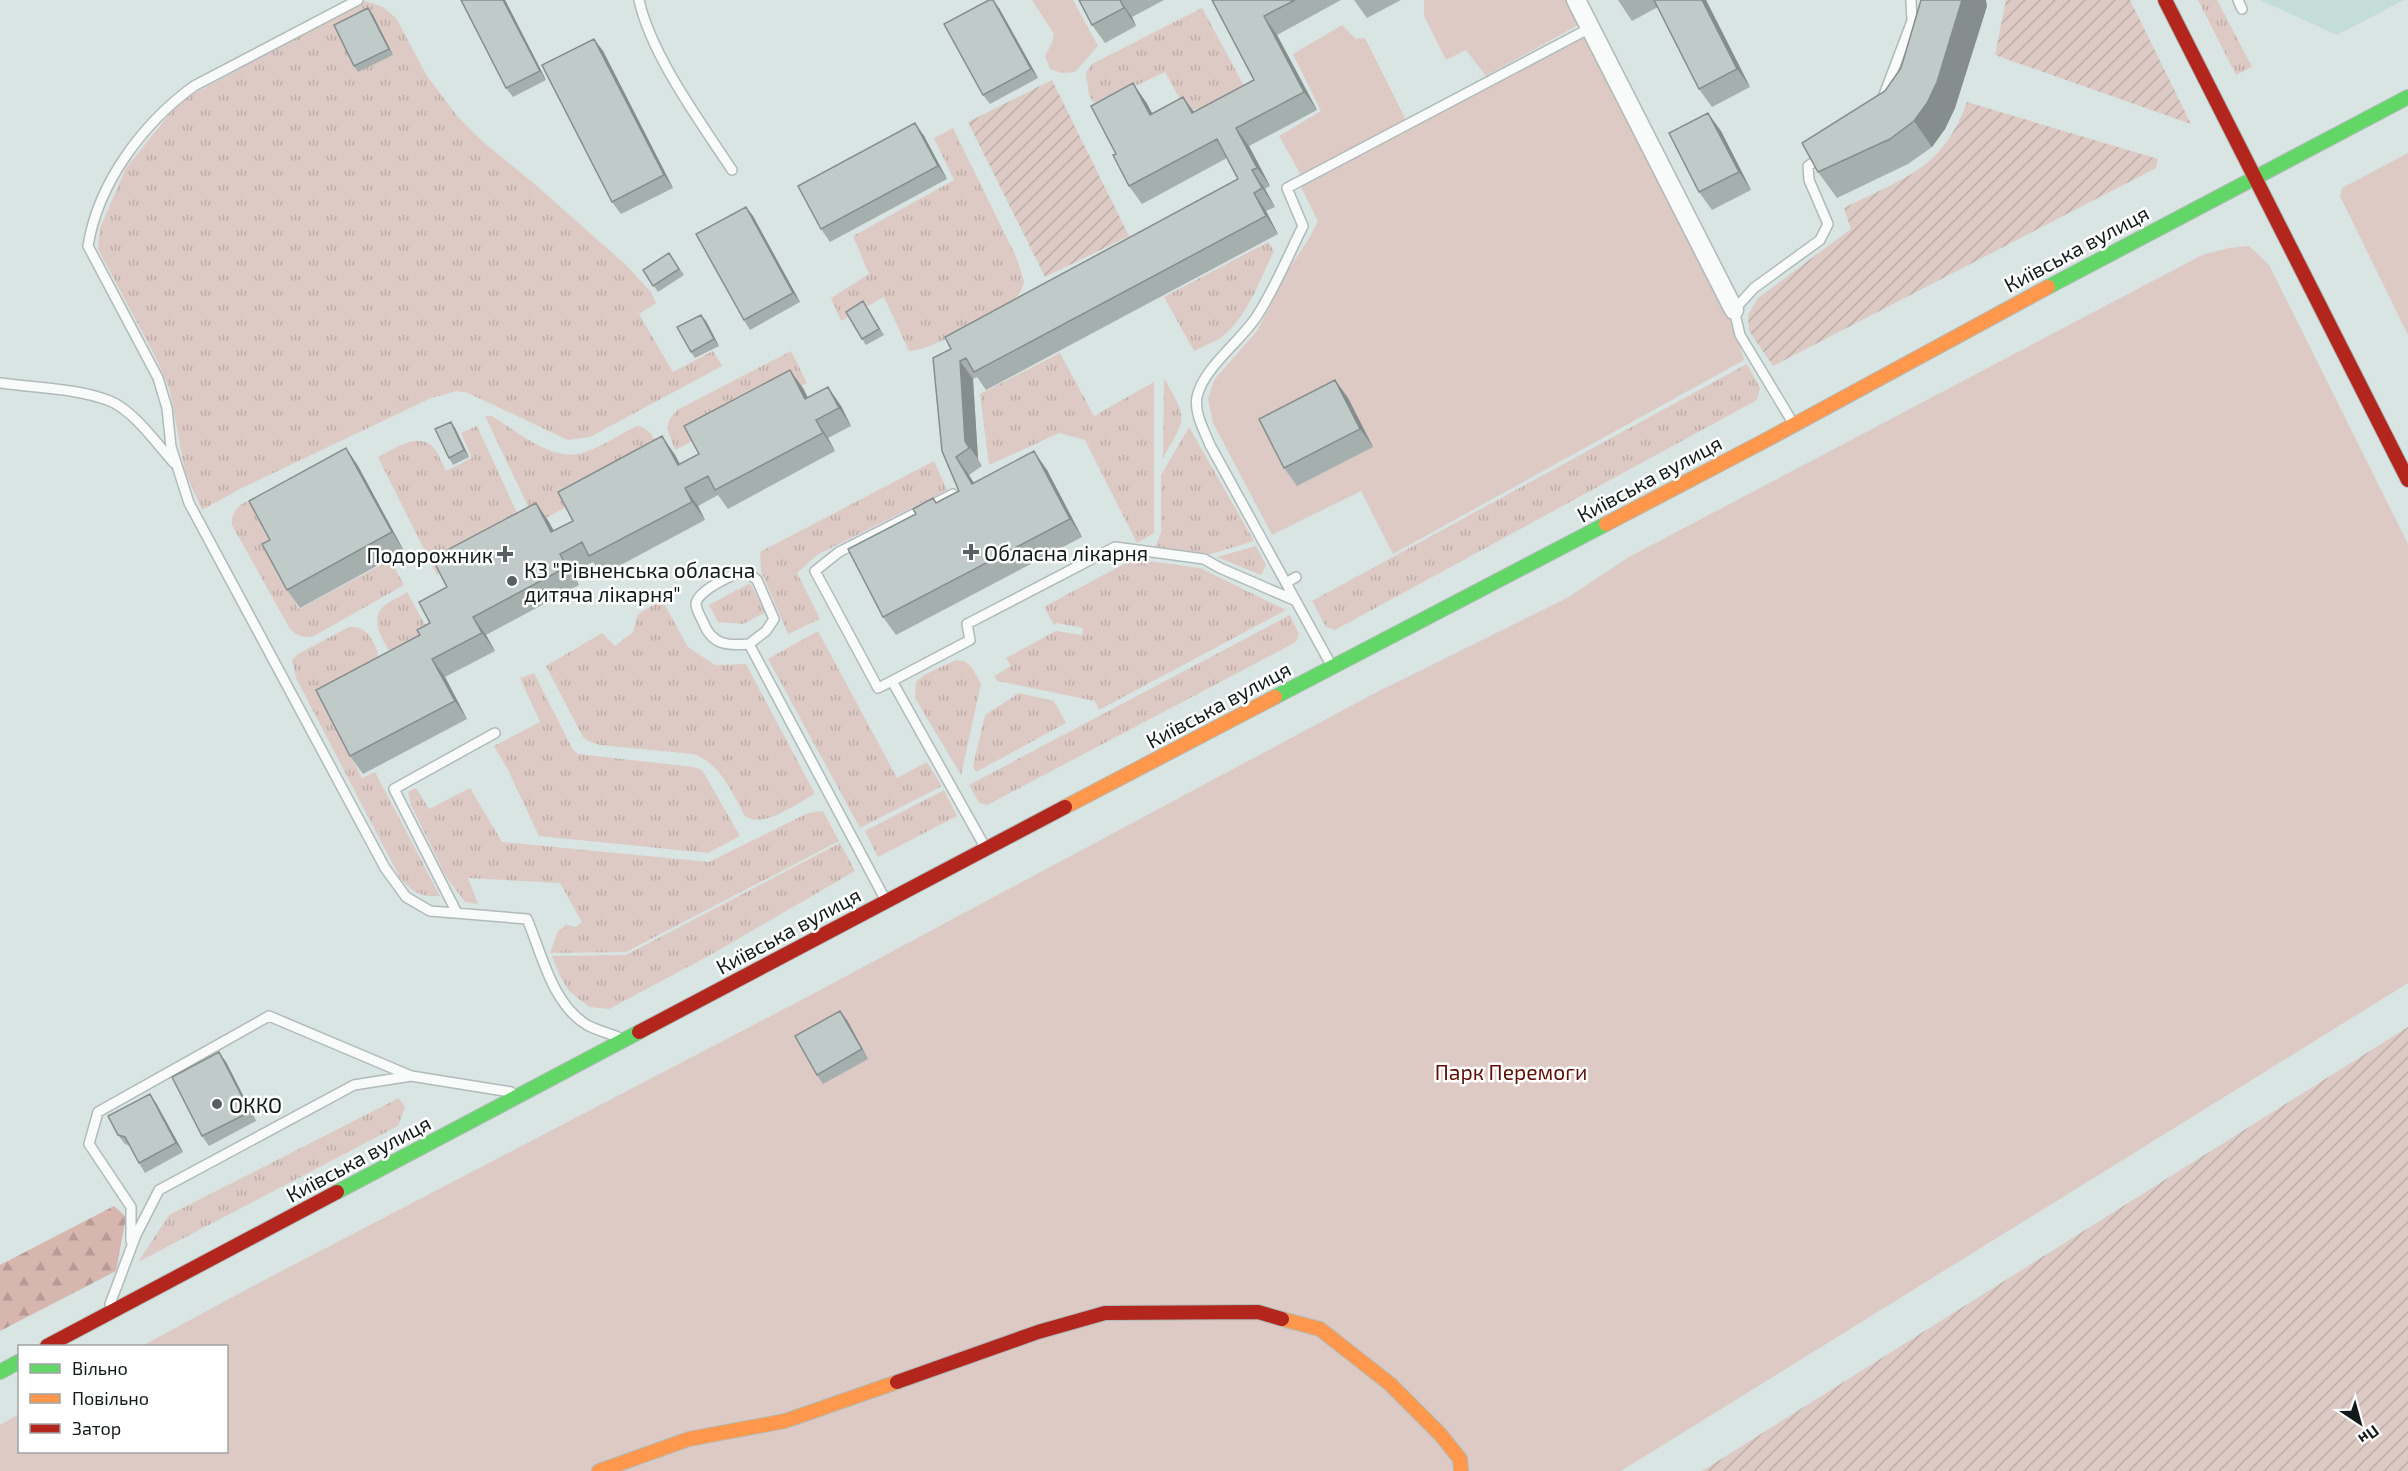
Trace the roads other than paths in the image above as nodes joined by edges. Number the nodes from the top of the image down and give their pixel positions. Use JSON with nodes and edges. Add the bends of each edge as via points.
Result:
{"nodes":[{"id":1,"x":358,"y":0,"type":"edge"},
{"id":2,"x":639,"y":0,"type":"edge"},
{"id":3,"x":1576,"y":0,"type":"edge"},
{"id":4,"x":1911,"y":0,"type":"edge"},
{"id":5,"x":2165,"y":0,"type":"edge"},
{"id":6,"x":2238,"y":0,"type":"edge"},
{"id":7,"x":2242,"y":9,"type":"dead end"},
{"id":8,"x":1590,"y":28,"type":"junction"},
{"id":9,"x":2408,"y":97,"type":"edge"},
{"id":10,"x":1877,"y":115,"type":"edge"},
{"id":11,"x":1836,"y":148,"type":"edge"},
{"id":12,"x":732,"y":170,"type":"dead end"},
{"id":13,"x":2256,"y":177,"type":"junction"},
{"id":14,"x":1734,"y":309,"type":"junction"},
{"id":15,"x":0,"y":383,"type":"edge"},
{"id":16,"x":1795,"y":425,"type":"junction"},
{"id":17,"x":176,"y":464,"type":"junction"},
{"id":18,"x":2408,"y":480,"type":"edge"},
{"id":19,"x":953,"y":494,"type":"edge"},
{"id":20,"x":1296,"y":577,"type":"dead end"},
{"id":21,"x":1286,"y":583,"type":"junction"},
{"id":22,"x":1295,"y":600,"type":"junction"},
{"id":23,"x":749,"y":644,"type":"junction"},
{"id":24,"x":1333,"y":668,"type":"junction"},
{"id":25,"x":892,"y":681,"type":"junction"},
{"id":26,"x":495,"y":733,"type":"dead end"},
{"id":27,"x":986,"y":849,"type":"junction"},
{"id":28,"x":886,"y":901,"type":"junction"},
{"id":29,"x":457,"y":914,"type":"junction"},
{"id":30,"x":626,"y":1040,"type":"junction"},
{"id":31,"x":411,"y":1076,"type":"junction"},
{"id":32,"x":524,"y":1094,"type":"junction"},
{"id":33,"x":131,"y":1248,"type":"junction"},
{"id":34,"x":106,"y":1315,"type":"junction"},
{"id":35,"x":51,"y":1345,"type":"edge"},
{"id":36,"x":18,"y":1362,"type":"edge"},
{"id":37,"x":0,"y":1372,"type":"edge"},
{"id":38,"x":599,"y":1471,"type":"edge"},
{"id":39,"x":1461,"y":1471,"type":"edge"}],
"edges":[{"from":1,"to":17,"type":"lane","via":[[194,86],[171,103],[113,176],[91,230],[88,246],[158,378]]},
{"from":2,"to":12,"type":"lane","via":[[657,47],[694,114]]},
{"from":3,"to":8,"type":"street"},
{"from":4,"to":10,"type":"lane","via":[[1912,21]]},
{"from":5,"to":13,"type":"main road"},
{"from":6,"to":7,"type":"lane"},
{"from":8,"to":14,"type":"street"},
{"from":8,"to":21,"type":"lane","via":[[1287,188],[1303,226],[1256,318],[1202,381],[1197,399],[1199,419],[1210,445]]},
{"from":9,"to":13,"type":"main road","name":"Київська вулиця"},
{"from":11,"to":14,"type":"lane","via":[[1808,166],[1809,180],[1828,224],[1820,240],[1754,288]]},
{"from":13,"to":16,"type":"main road","name":"Київська вулиця"},
{"from":13,"to":18,"type":"main road"},
{"from":14,"to":16,"type":"lane","via":[[1740,335]]},
{"from":15,"to":17,"type":"lane","via":[[79,393],[112,402],[137,421]]},
{"from":16,"to":24,"type":"main road","name":"Київська вулиця"},
{"from":17,"to":29,"type":"lane","via":[[189,503],[385,868],[406,897],[430,911]]},
{"from":19,"to":25,"type":"lane","via":[[839,552],[816,572],[878,688]]},
{"from":20,"to":21,"type":"lane"},
{"from":21,"to":22,"type":"lane"},
{"from":22,"to":24,"type":"lane"},
{"from":22,"to":25,"type":"lane","via":[[1204,559],[1115,548],[967,624],[970,640]]},
{"from":23,"to":23,"type":"lane","via":[[718,643],[706,631],[696,605],[704,592],[746,571],[757,580],[774,619]]},
{"from":23,"to":28,"type":"lane"},
{"from":24,"to":27,"type":"main road","name":"Київська вулиця"},
{"from":25,"to":27,"type":"lane"},
{"from":26,"to":29,"type":"lane","via":[[394,789]]},
{"from":27,"to":28,"type":"main road","name":"Київська вулиця"},
{"from":28,"to":30,"type":"main road","name":"Київська вулиця"},
{"from":29,"to":30,"type":"lane","via":[[527,919],[549,977],[564,1003],[587,1025]]},
{"from":30,"to":32,"type":"main road","name":"Київська вулиця"},
{"from":31,"to":32,"type":"lane"},
{"from":31,"to":33,"type":"lane","via":[[354,1085],[159,1190]]},
{"from":31,"to":33,"type":"lane","via":[[269,1016],[98,1112],[89,1144],[131,1207]]},
{"from":32,"to":34,"type":"main road","name":"Київська вулиця"},
{"from":33,"to":34,"type":"lane"},
{"from":34,"to":35,"type":"main road","name":"Київська вулиця"},
{"from":36,"to":37,"type":"main road"},
{"from":38,"to":39,"type":"main road","via":[[689,1439],[785,1421],[1038,1332],[1105,1313],[1222,1312],[1258,1312],[1320,1329],[1390,1384],[1440,1434],[1460,1459]]}]}
